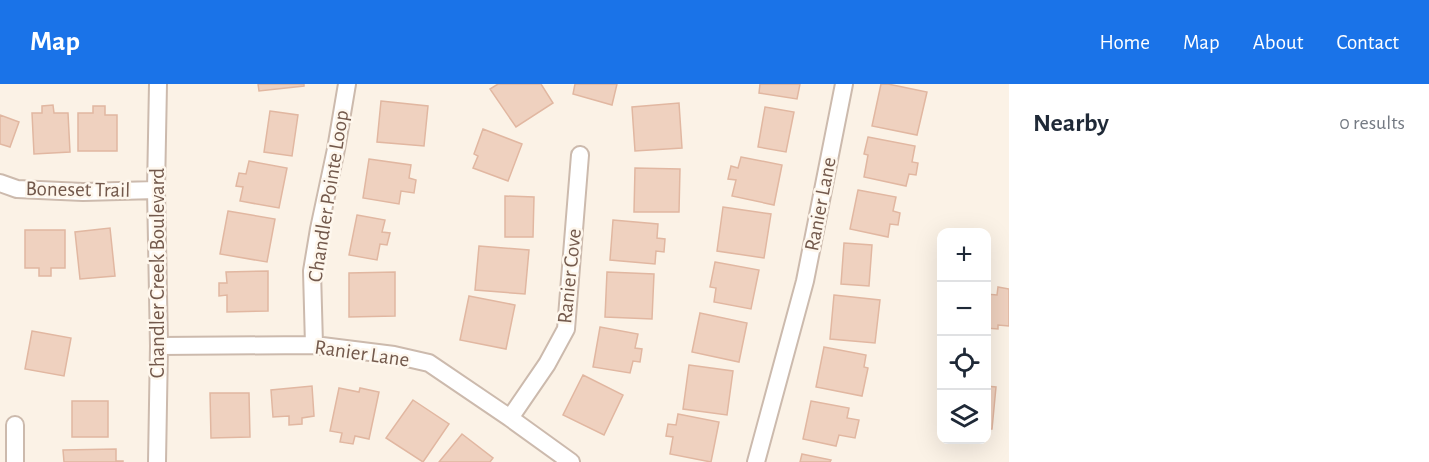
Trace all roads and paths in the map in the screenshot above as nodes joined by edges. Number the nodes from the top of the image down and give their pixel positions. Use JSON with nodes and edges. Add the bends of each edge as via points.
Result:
{"nodes":[{"id":1,"x":158,"y":84,"type":"edge"},
{"id":2,"x":347,"y":84,"type":"edge"},
{"id":3,"x":844,"y":84,"type":"edge"},
{"id":4,"x":580,"y":155,"type":"dead end"},
{"id":5,"x":0,"y":183,"type":"edge"},
{"id":6,"x":156,"y":190,"type":"junction"},
{"id":7,"x":314,"y":345,"type":"junction"},
{"id":8,"x":159,"y":346,"type":"junction"},
{"id":9,"x":510,"y":418,"type":"junction"},
{"id":10,"x":15,"y":425,"type":"dead end"},
{"id":11,"x":15,"y":462,"type":"edge"},
{"id":12,"x":157,"y":462,"type":"edge"},
{"id":13,"x":571,"y":462,"type":"edge"},
{"id":14,"x":756,"y":462,"type":"edge"}],
"edges":[{"from":1,"to":6,"type":"street","name":"Chandler Creek Boulevard"},
{"from":2,"to":7,"type":"street","name":"Chandler Pointe Loop","via":[[312,271]]},
{"from":3,"to":14,"type":"street","name":"Ranier Lane","via":[[805,281]]},
{"from":4,"to":9,"type":"street","name":"Ranier Cove","via":[[566,329]]},
{"from":5,"to":6,"type":"street","name":"Boneset Trail","via":[[17,189],[83,192]]},
{"from":6,"to":8,"type":"street","name":"Chandler Creek Boulevard"},
{"from":7,"to":8,"type":"street","name":"Ranier Lane"},
{"from":7,"to":9,"type":"street","name":"Ranier Lane","via":[[429,363]]},
{"from":8,"to":12,"type":"street","name":"Chandler Creek Boulevard"},
{"from":9,"to":13,"type":"street","name":"Ranier Lane"},
{"from":10,"to":11,"type":"street"}]}
